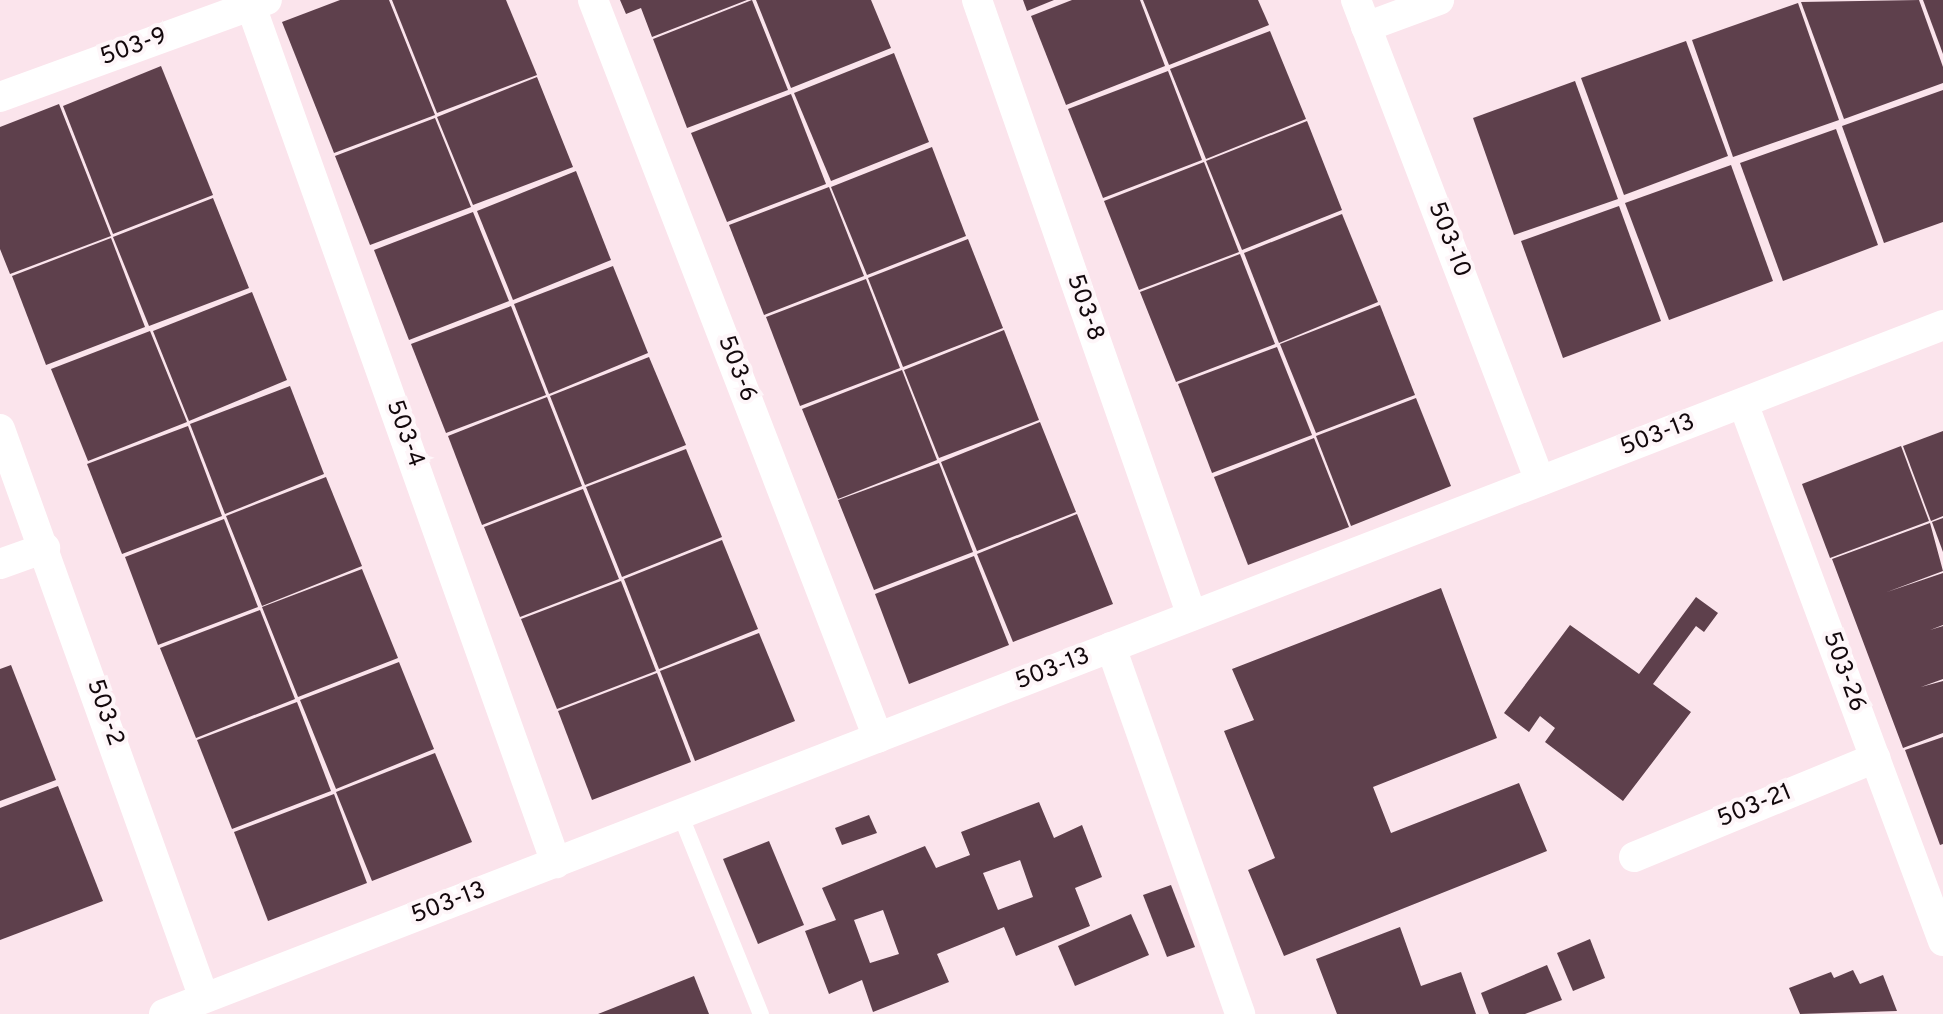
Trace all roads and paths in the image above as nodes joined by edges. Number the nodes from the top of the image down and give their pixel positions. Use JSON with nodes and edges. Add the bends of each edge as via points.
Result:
{"nodes":[{"id":1,"x":593,"y":0,"type":"edge"},
{"id":2,"x":977,"y":0,"type":"edge"},
{"id":3,"x":1439,"y":0,"type":"edge"},
{"id":4,"x":259,"y":3,"type":"edge"},
{"id":5,"x":1361,"y":13,"type":"edge"},
{"id":6,"x":0,"y":97,"type":"edge"},
{"id":7,"x":1943,"y":325,"type":"edge"},
{"id":8,"x":1743,"y":403,"type":"junction"},
{"id":9,"x":0,"y":429,"type":"edge"},
{"id":10,"x":1540,"y":481,"type":"junction"},
{"id":11,"x":45,"y":548,"type":"junction"},
{"id":12,"x":0,"y":564,"type":"edge"},
{"id":13,"x":1192,"y":616,"type":"junction"},
{"id":14,"x":1111,"y":647,"type":"junction"},
{"id":15,"x":878,"y":738,"type":"junction"},
{"id":16,"x":1875,"y":758,"type":"junction"},
{"id":17,"x":680,"y":814,"type":"junction"},
{"id":18,"x":1634,"y":857,"type":"dead end"},
{"id":19,"x":556,"y":863,"type":"junction"},
{"id":20,"x":1943,"y":941,"type":"edge"},
{"id":21,"x":204,"y":998,"type":"junction"},
{"id":22,"x":164,"y":1014,"type":"edge"},
{"id":23,"x":761,"y":1014,"type":"edge"},
{"id":24,"x":1240,"y":1014,"type":"edge"}],
"edges":[{"from":1,"to":15,"type":"street","name":"503-6"},
{"from":2,"to":13,"type":"street","name":"503-8"},
{"from":3,"to":5,"type":"street"},
{"from":4,"to":6,"type":"street","name":"503-9"},
{"from":4,"to":19,"type":"street","name":"503-4"},
{"from":5,"to":10,"type":"street","name":"503-10"},
{"from":7,"to":8,"type":"street","name":"503-13"},
{"from":8,"to":10,"type":"street","name":"503-13"},
{"from":8,"to":16,"type":"street","name":"503-26"},
{"from":9,"to":11,"type":"street","name":"503-2"},
{"from":10,"to":13,"type":"street","name":"503-13"},
{"from":11,"to":12,"type":"street"},
{"from":11,"to":21,"type":"street","name":"503-2"},
{"from":13,"to":14,"type":"street","name":"503-13"},
{"from":14,"to":15,"type":"street","name":"503-13"},
{"from":14,"to":24,"type":"street"},
{"from":15,"to":17,"type":"street","name":"503-13"},
{"from":16,"to":18,"type":"street","name":"503-21"},
{"from":16,"to":20,"type":"street","name":"503-26"},
{"from":17,"to":19,"type":"street","name":"503-13"},
{"from":17,"to":23,"type":"lane"},
{"from":19,"to":21,"type":"street","name":"503-13"},
{"from":21,"to":22,"type":"street","name":"503-13"}]}
